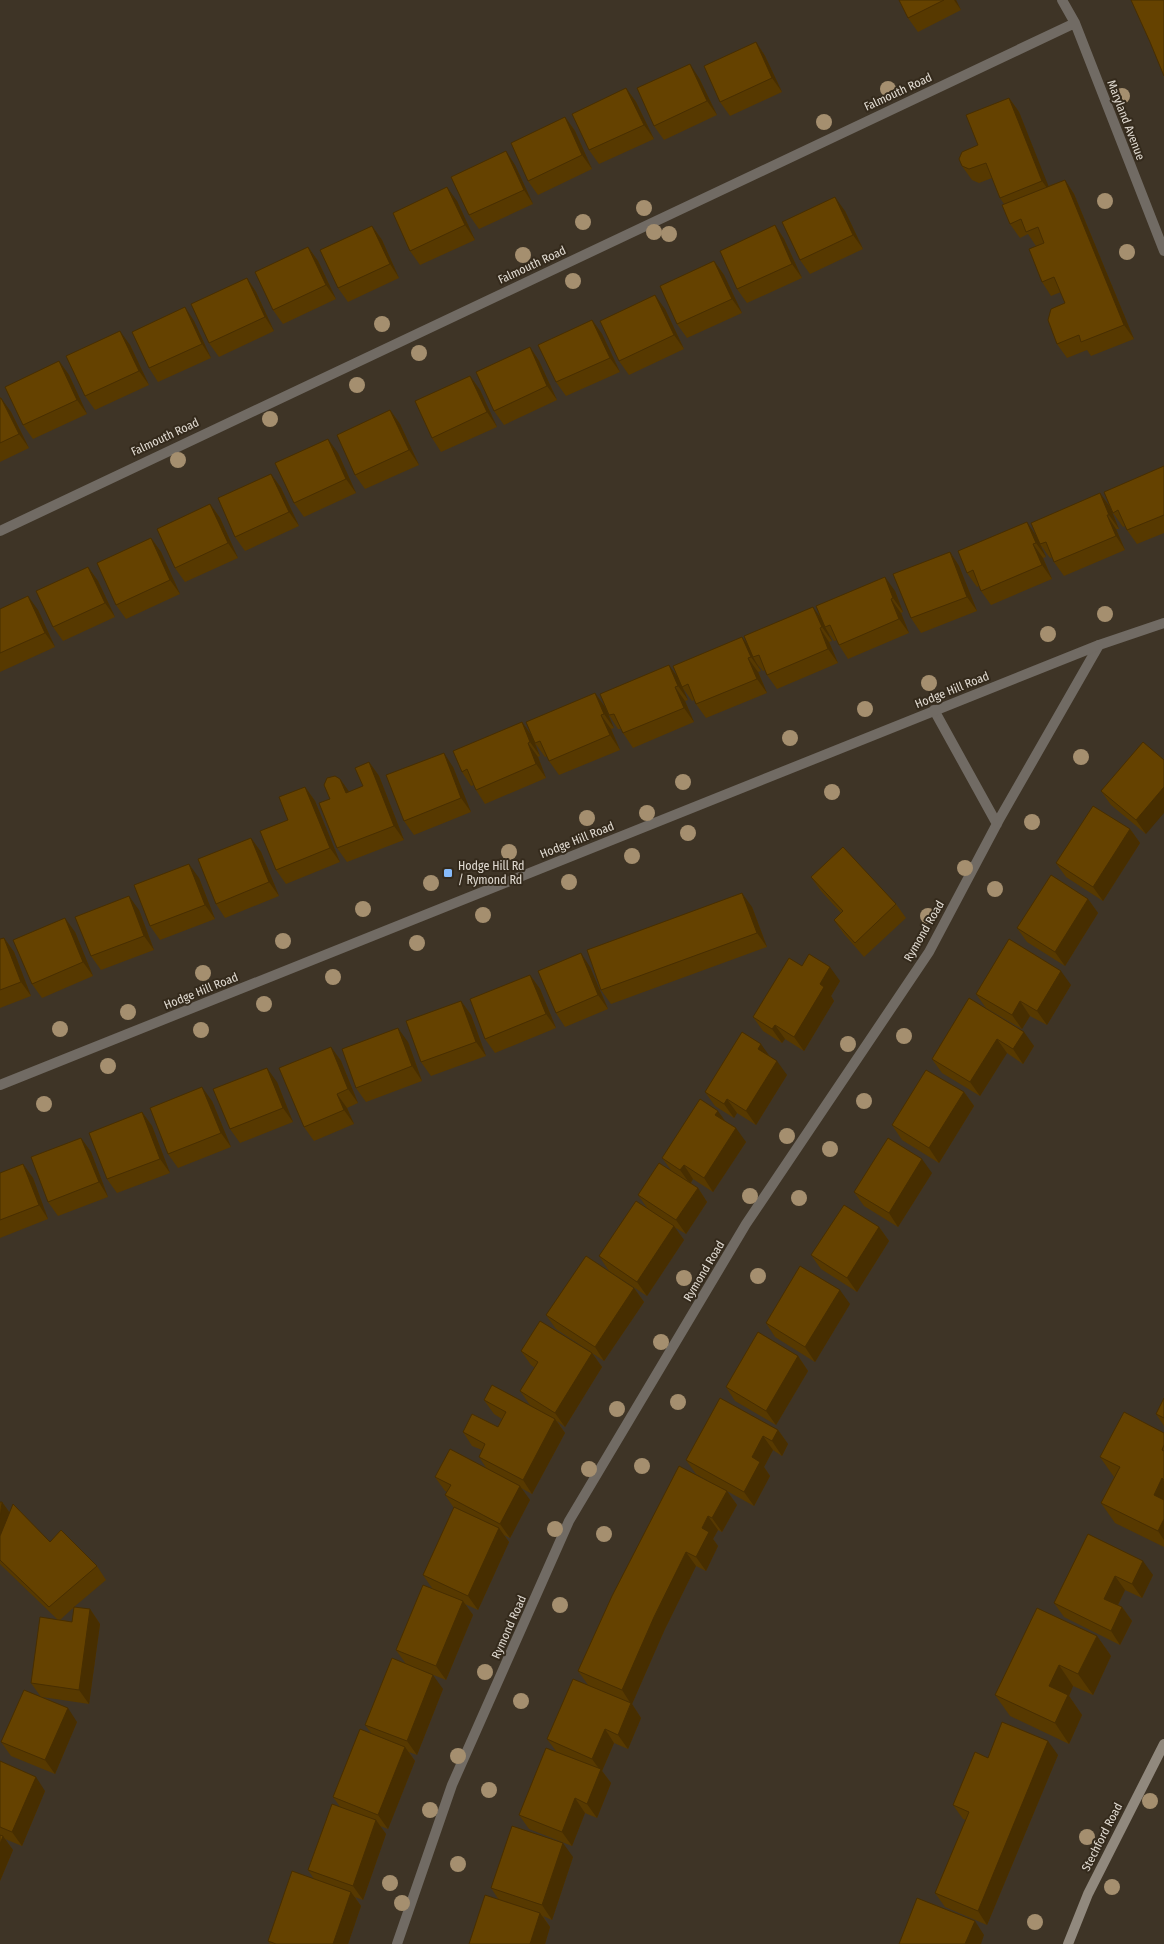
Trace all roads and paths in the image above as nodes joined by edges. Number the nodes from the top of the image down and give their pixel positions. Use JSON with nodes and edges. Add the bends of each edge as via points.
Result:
{"nodes":[{"id":1,"x":1062,"y":0,"type":"edge"},
{"id":2,"x":1075,"y":23,"type":"junction"},
{"id":3,"x":1164,"y":251,"type":"edge"},
{"id":4,"x":0,"y":530,"type":"edge"},
{"id":5,"x":1164,"y":623,"type":"edge"},
{"id":6,"x":1099,"y":645,"type":"junction"},
{"id":7,"x":934,"y":710,"type":"junction"},
{"id":8,"x":997,"y":824,"type":"junction"},
{"id":9,"x":0,"y":1085,"type":"edge"},
{"id":10,"x":1164,"y":1744,"type":"edge"},
{"id":11,"x":397,"y":1944,"type":"edge"},
{"id":12,"x":1068,"y":1944,"type":"edge"}],
"edges":[{"from":1,"to":2,"type":"street","name":"Maryland Avenue"},
{"from":2,"to":3,"type":"street","name":"Maryland Avenue"},
{"from":2,"to":4,"type":"street","name":"Falmouth Road"},
{"from":5,"to":6,"type":"street","name":"Hodge Hill Road"},
{"from":6,"to":7,"type":"street","name":"Hodge Hill Road"},
{"from":6,"to":8,"type":"street","name":"Rymond Road"},
{"from":7,"to":8,"type":"street"},
{"from":7,"to":9,"type":"street","name":"Hodge Hill Road"},
{"from":8,"to":11,"type":"street","name":"Rymond Road","via":[[929,952],[746,1224],[569,1521],[452,1785]]},
{"from":10,"to":12,"type":"main road","name":"Stechford Road","via":[[1088,1894]]}]}
